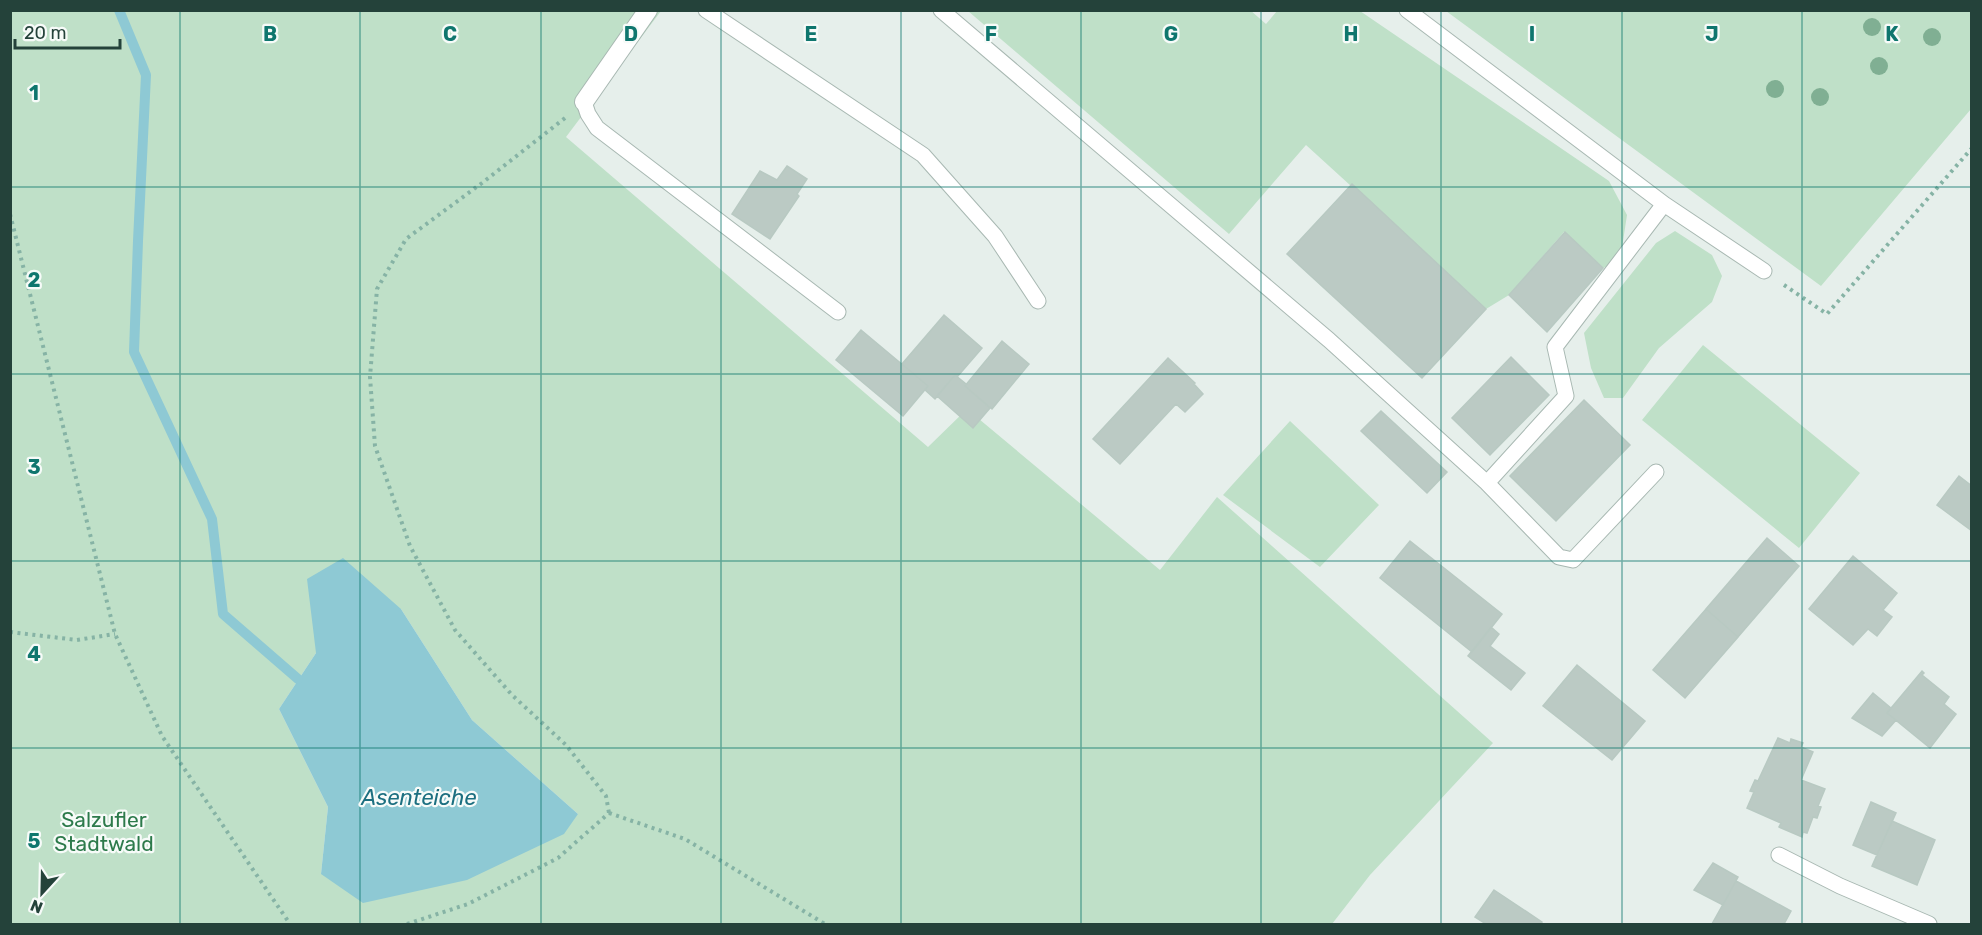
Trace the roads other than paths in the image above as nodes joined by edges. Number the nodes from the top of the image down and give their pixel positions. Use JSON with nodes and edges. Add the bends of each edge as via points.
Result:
{"nodes":[{"id":1,"x":648,"y":10,"type":"edge"},
{"id":2,"x":706,"y":10,"type":"edge"},
{"id":3,"x":941,"y":10,"type":"edge"},
{"id":4,"x":1407,"y":10,"type":"edge"},
{"id":5,"x":584,"y":102,"type":"joint"},
{"id":6,"x":1664,"y":204,"type":"junction"},
{"id":7,"x":1764,"y":270,"type":"road end"},
{"id":8,"x":1038,"y":301,"type":"dead end"},
{"id":9,"x":838,"y":312,"type":"dead end"},
{"id":10,"x":1656,"y":472,"type":"dead end"},
{"id":11,"x":1487,"y":483,"type":"junction"},
{"id":12,"x":1779,"y":855,"type":"dead end"},
{"id":13,"x":1929,"y":924,"type":"edge"}],
"edges":[{"from":1,"to":5,"type":"street"},
{"from":2,"to":8,"type":"lane","via":[[923,155],[995,236]]},
{"from":3,"to":11,"type":"lane","via":[[1329,340]]},
{"from":4,"to":6,"type":"lane"},
{"from":5,"to":9,"type":"lane","via":[[597,128]]},
{"from":6,"to":7,"type":"lane"},
{"from":6,"to":11,"type":"lane","via":[[1555,347],[1566,396]]},
{"from":10,"to":11,"type":"lane","via":[[1572,560],[1559,557]]},
{"from":12,"to":13,"type":"lane"}]}
